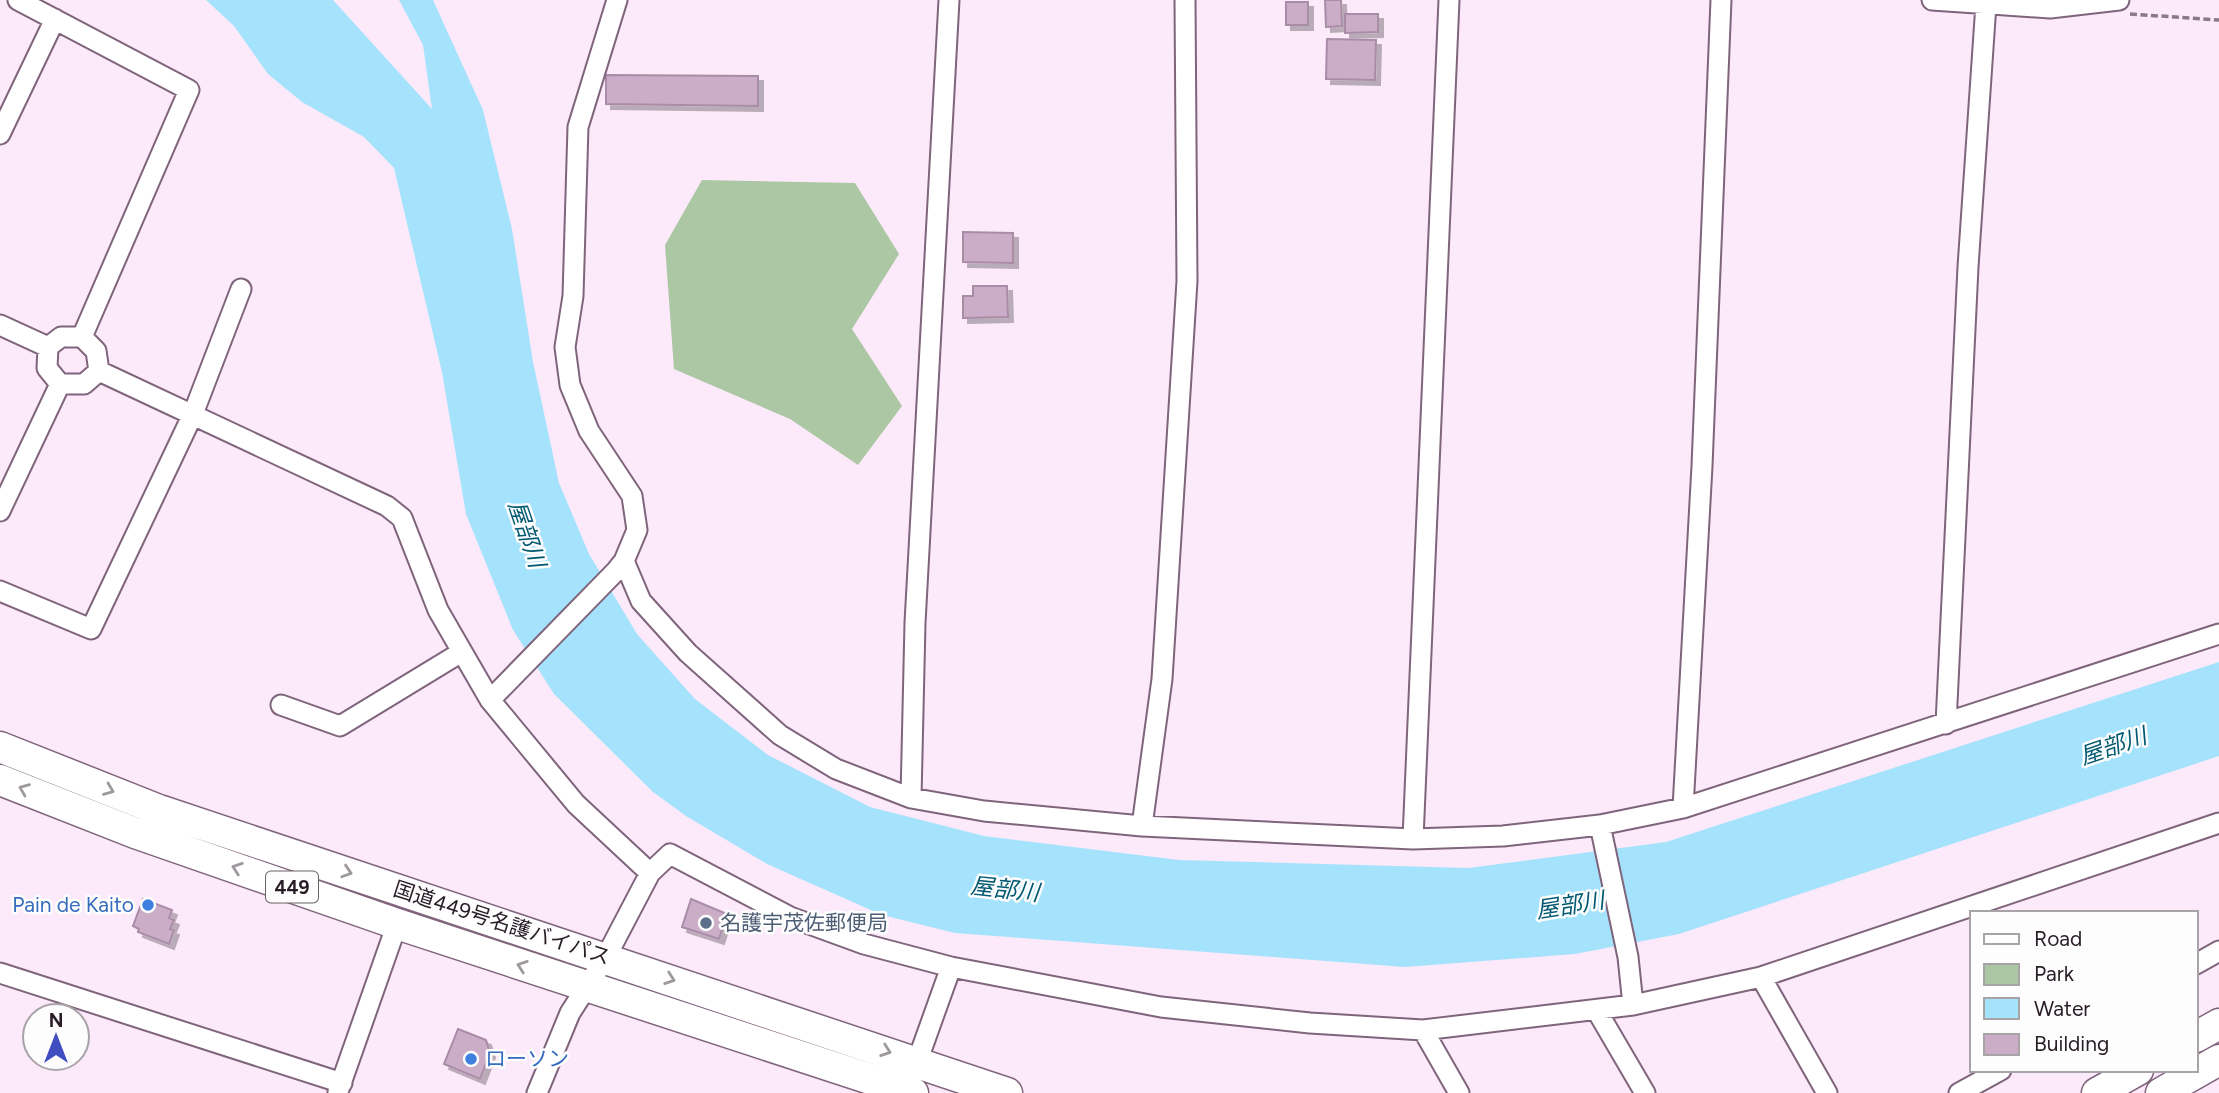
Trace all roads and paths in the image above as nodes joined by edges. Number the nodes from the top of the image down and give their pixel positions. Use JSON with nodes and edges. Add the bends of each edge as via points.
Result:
{"nodes":[{"id":1,"x":18,"y":0,"type":"edge"},
{"id":2,"x":617,"y":0,"type":"edge"},
{"id":3,"x":949,"y":0,"type":"edge"},
{"id":4,"x":1185,"y":0,"type":"edge"},
{"id":5,"x":1448,"y":0,"type":"edge"},
{"id":6,"x":1721,"y":0,"type":"edge"},
{"id":7,"x":1931,"y":0,"type":"edge"},
{"id":8,"x":1986,"y":4,"type":"junction"},
{"id":9,"x":2124,"y":7,"type":"edge"},
{"id":10,"x":55,"y":19,"type":"junction"},
{"id":11,"x":2219,"y":20,"type":"edge"},
{"id":12,"x":2,"y":122,"type":"edge"},
{"id":13,"x":241,"y":289,"type":"dead end"},
{"id":14,"x":0,"y":324,"type":"edge"},
{"id":15,"x":82,"y":337,"type":"junction"},
{"id":16,"x":48,"y":347,"type":"junction"},
{"id":17,"x":99,"y":371,"type":"junction"},
{"id":18,"x":60,"y":384,"type":"junction"},
{"id":19,"x":193,"y":414,"type":"junction"},
{"id":20,"x":0,"y":511,"type":"edge"},
{"id":21,"x":620,"y":566,"type":"junction"},
{"id":22,"x":0,"y":591,"type":"edge"},
{"id":23,"x":2219,"y":635,"type":"edge"},
{"id":24,"x":460,"y":653,"type":"junction"},
{"id":25,"x":490,"y":700,"type":"junction"},
{"id":26,"x":281,"y":705,"type":"dead end"},
{"id":27,"x":1946,"y":724,"type":"junction"},
{"id":28,"x":0,"y":747,"type":"edge"},
{"id":29,"x":0,"y":779,"type":"edge"},
{"id":30,"x":911,"y":798,"type":"junction"},
{"id":31,"x":1683,"y":807,"type":"junction"},
{"id":32,"x":2219,"y":823,"type":"edge"},
{"id":33,"x":1142,"y":826,"type":"junction"},
{"id":34,"x":1602,"y":832,"type":"junction"},
{"id":35,"x":1413,"y":839,"type":"junction"},
{"id":36,"x":650,"y":873,"type":"junction"},
{"id":37,"x":397,"y":924,"type":"junction"},
{"id":38,"x":2219,"y":951,"type":"edge"},
{"id":39,"x":606,"y":957,"type":"junction"},
{"id":40,"x":2198,"y":963,"type":"edge"},
{"id":41,"x":951,"y":967,"type":"junction"},
{"id":42,"x":0,"y":974,"type":"edge"},
{"id":43,"x":1761,"y":977,"type":"junction"},
{"id":44,"x":587,"y":988,"type":"junction"},
{"id":45,"x":1633,"y":1005,"type":"junction"},
{"id":46,"x":1597,"y":1011,"type":"junction"},
{"id":47,"x":2219,"y":1024,"type":"edge"},
{"id":48,"x":1423,"y":1030,"type":"junction"},
{"id":49,"x":2198,"y":1036,"type":"edge"},
{"id":50,"x":2219,"y":1060,"type":"edge"},
{"id":51,"x":917,"y":1062,"type":"junction"},
{"id":52,"x":1997,"y":1072,"type":"edge"},
{"id":53,"x":2134,"y":1072,"type":"edge"},
{"id":54,"x":2198,"y":1072,"type":"edge"},
{"id":55,"x":2198,"y":1072,"type":"edge"},
{"id":56,"x":340,"y":1088,"type":"edge"},
{"id":57,"x":908,"y":1092,"type":"edge"},
{"id":58,"x":537,"y":1093,"type":"edge"},
{"id":59,"x":1007,"y":1093,"type":"edge"},
{"id":60,"x":1459,"y":1093,"type":"edge"},
{"id":61,"x":1645,"y":1093,"type":"edge"},
{"id":62,"x":1827,"y":1093,"type":"edge"},
{"id":63,"x":1959,"y":1093,"type":"edge"},
{"id":64,"x":2097,"y":1093,"type":"edge"},
{"id":65,"x":2161,"y":1093,"type":"edge"}],
"edges":[{"from":1,"to":10,"type":"street"},
{"from":2,"to":21,"type":"street","via":[[578,127],[573,296],[565,347],[570,385],[589,431],[632,496],[637,530]]},
{"from":3,"to":30,"type":"street","via":[[915,623]]},
{"from":4,"to":33,"type":"street","via":[[1187,281],[1162,679]]},
{"from":5,"to":35,"type":"street"},
{"from":6,"to":31,"type":"street"},
{"from":7,"to":8,"type":"street"},
{"from":8,"to":9,"type":"street"},
{"from":8,"to":27,"type":"street"},
{"from":9,"to":11,"type":"path"},
{"from":10,"to":12,"type":"street"},
{"from":10,"to":15,"type":"street","via":[[189,90]]},
{"from":13,"to":19,"type":"street"},
{"from":14,"to":16,"type":"street"},
{"from":15,"to":16,"type":"street","via":[[61,337]]},
{"from":15,"to":17,"type":"street","via":[[96,351]]},
{"from":16,"to":18,"type":"street","via":[[47,368]]},
{"from":17,"to":18,"type":"street","via":[[84,384]]},
{"from":17,"to":19,"type":"street"},
{"from":18,"to":20,"type":"street"},
{"from":19,"to":22,"type":"street","via":[[91,629]]},
{"from":19,"to":24,"type":"street","via":[[387,506],[402,519]]},
{"from":21,"to":25,"type":"street"},
{"from":21,"to":30,"type":"street","via":[[641,601],[688,653],[780,735],[836,769]]},
{"from":23,"to":27,"type":"street"},
{"from":24,"to":25,"type":"street"},
{"from":24,"to":26,"type":"street","via":[[340,726]]},
{"from":25,"to":36,"type":"street","via":[[576,804]]},
{"from":27,"to":31,"type":"street"},
{"from":28,"to":39,"type":"highway","name":"国道449号名護バイパス","number":"449","one_way":true,"via":[[159,810]]},
{"from":37,"to":29,"type":"highway","name":"国道449号名護バイパス","number":"449","one_way":true,"via":[[135,833]]},
{"from":30,"to":33,"type":"street","via":[[984,811]]},
{"from":31,"to":34,"type":"street"},
{"from":32,"to":43,"type":"street"},
{"from":33,"to":35,"type":"street"},
{"from":34,"to":35,"type":"street"},
{"from":34,"to":45,"type":"street","via":[[1628,957]]},
{"from":36,"to":39,"type":"street"},
{"from":36,"to":41,"type":"street","via":[[670,854],[790,917],[864,944]]},
{"from":44,"to":37,"type":"highway","name":"国道449号名護バイパス","number":"449","one_way":true},
{"from":37,"to":56,"type":"street"},
{"from":38,"to":40,"type":"street"},
{"from":39,"to":44,"type":"street"},
{"from":39,"to":51,"type":"highway","name":"国道449号名護バイパス","number":"449","one_way":true},
{"from":41,"to":48,"type":"street","via":[[1161,1007]]},
{"from":41,"to":51,"type":"street"},
{"from":42,"to":56,"type":"street"},
{"from":43,"to":45,"type":"street"},
{"from":43,"to":62,"type":"street"},
{"from":44,"to":57,"type":"highway","name":"国道449号名護バイパス","number":"449"},
{"from":44,"to":58,"type":"street","via":[[564,1026]]},
{"from":45,"to":46,"type":"street"},
{"from":46,"to":48,"type":"street"},
{"from":46,"to":61,"type":"street"},
{"from":47,"to":49,"type":"highway"},
{"from":48,"to":60,"type":"street"},
{"from":50,"to":54,"type":"highway"},
{"from":51,"to":59,"type":"highway","name":"国道449号名護バイパス","number":"449"},
{"from":52,"to":63,"type":"street"},
{"from":53,"to":64,"type":"highway"},
{"from":55,"to":65,"type":"highway"}]}
